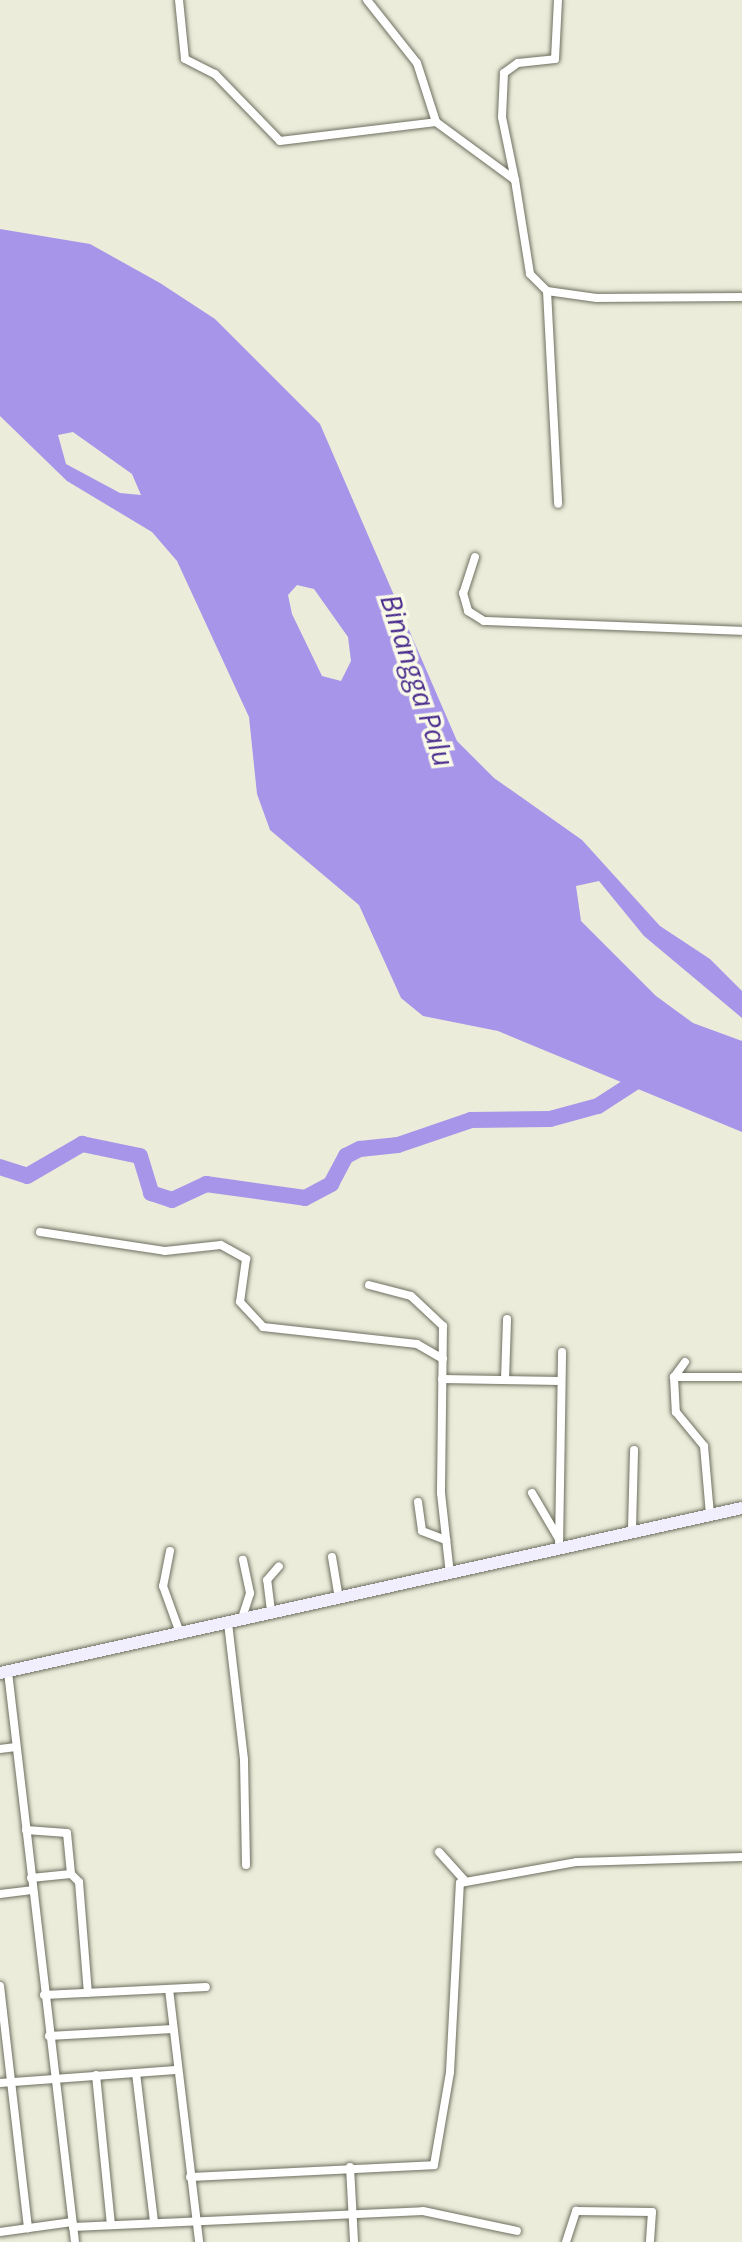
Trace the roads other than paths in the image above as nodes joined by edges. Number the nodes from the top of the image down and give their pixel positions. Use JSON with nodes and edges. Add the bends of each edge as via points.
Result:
{"nodes":[{"id":1,"x":179,"y":0,"type":"edge"},
{"id":2,"x":367,"y":0,"type":"edge"},
{"id":3,"x":558,"y":0,"type":"edge"},
{"id":4,"x":436,"y":122,"type":"junction"},
{"id":5,"x":515,"y":180,"type":"junction"},
{"id":6,"x":547,"y":291,"type":"junction"},
{"id":7,"x":742,"y":297,"type":"edge"},
{"id":8,"x":558,"y":504,"type":"dead end"},
{"id":9,"x":475,"y":557,"type":"dead end"},
{"id":10,"x":742,"y":631,"type":"edge"},
{"id":11,"x":40,"y":1232,"type":"dead end"},
{"id":12,"x":369,"y":1285,"type":"dead end"},
{"id":13,"x":507,"y":1319,"type":"dead end"},
{"id":14,"x":562,"y":1352,"type":"dead end"},
{"id":15,"x":443,"y":1359,"type":"junction"},
{"id":16,"x":685,"y":1362,"type":"dead end"},
{"id":17,"x":674,"y":1377,"type":"junction"},
{"id":18,"x":742,"y":1377,"type":"edge"},
{"id":19,"x":442,"y":1379,"type":"junction"},
{"id":20,"x":505,"y":1380,"type":"junction"},
{"id":21,"x":560,"y":1381,"type":"junction"},
{"id":22,"x":634,"y":1450,"type":"dead end"},
{"id":23,"x":532,"y":1493,"type":"dead end"},
{"id":24,"x":418,"y":1502,"type":"dead end"},
{"id":25,"x":742,"y":1508,"type":"edge"},
{"id":26,"x":710,"y":1515,"type":"junction"},
{"id":27,"x":632,"y":1529,"type":"junction"},
{"id":28,"x":446,"y":1540,"type":"junction"},
{"id":29,"x":559,"y":1544,"type":"junction"},
{"id":30,"x":170,"y":1551,"type":"dead end"},
{"id":31,"x":332,"y":1557,"type":"dead end"},
{"id":32,"x":243,"y":1560,"type":"dead end"},
{"id":33,"x":279,"y":1566,"type":"dead end"},
{"id":34,"x":450,"y":1574,"type":"junction"},
{"id":35,"x":339,"y":1599,"type":"junction"},
{"id":36,"x":271,"y":1611,"type":"junction"},
{"id":37,"x":242,"y":1618,"type":"junction"},
{"id":38,"x":228,"y":1623,"type":"junction"},
{"id":39,"x":180,"y":1633,"type":"junction"},
{"id":40,"x":4,"y":1673,"type":"edge"},
{"id":41,"x":16,"y":1747,"type":"junction"},
{"id":42,"x":0,"y":1749,"type":"edge"},
{"id":43,"x":26,"y":1830,"type":"junction"},
{"id":44,"x":439,"y":1852,"type":"dead end"},
{"id":45,"x":742,"y":1857,"type":"edge"},
{"id":46,"x":246,"y":1865,"type":"dead end"},
{"id":47,"x":71,"y":1874,"type":"junction"},
{"id":48,"x":31,"y":1878,"type":"junction"},
{"id":49,"x":465,"y":1881,"type":"junction"},
{"id":50,"x":32,"y":1890,"type":"junction"},
{"id":51,"x":0,"y":1894,"type":"edge"},
{"id":52,"x":0,"y":1986,"type":"edge"},
{"id":53,"x":206,"y":1987,"type":"dead end"},
{"id":54,"x":169,"y":1989,"type":"junction"},
{"id":55,"x":88,"y":1993,"type":"junction"},
{"id":56,"x":44,"y":1995,"type":"junction"},
{"id":57,"x":173,"y":2029,"type":"junction"},
{"id":58,"x":49,"y":2036,"type":"junction"},
{"id":59,"x":176,"y":2070,"type":"junction"},
{"id":60,"x":136,"y":2073,"type":"junction"},
{"id":61,"x":96,"y":2075,"type":"junction"},
{"id":62,"x":54,"y":2077,"type":"junction"},
{"id":63,"x":11,"y":2082,"type":"junction"},
{"id":64,"x":0,"y":2083,"type":"edge"},
{"id":65,"x":350,"y":2167,"type":"junction"},
{"id":66,"x":190,"y":2177,"type":"junction"},
{"id":67,"x":353,"y":2212,"type":"junction"},
{"id":68,"x":196,"y":2218,"type":"junction"},
{"id":69,"x":154,"y":2221,"type":"junction"},
{"id":70,"x":111,"y":2224,"type":"junction"},
{"id":71,"x":72,"y":2225,"type":"junction"},
{"id":72,"x":28,"y":2228,"type":"junction"},
{"id":73,"x":517,"y":2231,"type":"dead end"},
{"id":74,"x":0,"y":2232,"type":"edge"},
{"id":75,"x":75,"y":2242,"type":"edge"},
{"id":76,"x":199,"y":2242,"type":"edge"},
{"id":77,"x":354,"y":2242,"type":"edge"},
{"id":78,"x":566,"y":2242,"type":"edge"},
{"id":79,"x":650,"y":2242,"type":"edge"}],
"edges":[{"from":1,"to":4,"type":"street","via":[[185,59],[224,83],[280,141]]},
{"from":2,"to":4,"type":"street","via":[[417,63]]},
{"from":3,"to":5,"type":"street","via":[[555,59],[518,63],[504,73],[502,117]]},
{"from":4,"to":5,"type":"street"},
{"from":5,"to":6,"type":"street","via":[[528,269]]},
{"from":6,"to":7,"type":"street","via":[[597,298]]},
{"from":6,"to":8,"type":"street"},
{"from":9,"to":10,"type":"street","via":[[463,593],[468,611],[484,621]]},
{"from":11,"to":15,"type":"street","via":[[165,1251],[221,1245],[246,1259],[240,1302],[263,1327],[417,1344]]},
{"from":12,"to":15,"type":"street","via":[[400,1290],[440,1321]]},
{"from":13,"to":20,"type":"street"},
{"from":14,"to":21,"type":"street"},
{"from":15,"to":19,"type":"street"},
{"from":16,"to":17,"type":"street"},
{"from":17,"to":18,"type":"street"},
{"from":17,"to":26,"type":"street","via":[[678,1418],[704,1446]]},
{"from":19,"to":20,"type":"street"},
{"from":19,"to":28,"type":"street"},
{"from":20,"to":21,"type":"street"},
{"from":21,"to":29,"type":"street"},
{"from":22,"to":27,"type":"street"},
{"from":23,"to":29,"type":"street"},
{"from":24,"to":28,"type":"street","via":[[422,1531]]},
{"from":25,"to":26,"type":"main road"},
{"from":26,"to":27,"type":"main road"},
{"from":27,"to":29,"type":"main road"},
{"from":28,"to":34,"type":"street"},
{"from":29,"to":34,"type":"main road"},
{"from":30,"to":39,"type":"street","via":[[163,1586]]},
{"from":31,"to":35,"type":"street"},
{"from":32,"to":37,"type":"street","via":[[250,1593]]},
{"from":33,"to":36,"type":"street","via":[[267,1580]]},
{"from":34,"to":35,"type":"main road"},
{"from":35,"to":36,"type":"main road"},
{"from":36,"to":37,"type":"main road"},
{"from":37,"to":38,"type":"main road"},
{"from":38,"to":39,"type":"main road"},
{"from":38,"to":46,"type":"street","via":[[244,1768]]},
{"from":39,"to":40,"type":"main road"},
{"from":40,"to":41,"type":"street"},
{"from":41,"to":42,"type":"street"},
{"from":41,"to":43,"type":"street"},
{"from":43,"to":47,"type":"street","via":[[67,1833]]},
{"from":43,"to":48,"type":"street"},
{"from":44,"to":49,"type":"street"},
{"from":45,"to":49,"type":"street","via":[[577,1862]]},
{"from":47,"to":48,"type":"street"},
{"from":47,"to":55,"type":"street","via":[[79,1882]]},
{"from":48,"to":50,"type":"street"},
{"from":49,"to":65,"type":"street","via":[[456,1893],[450,2072],[437,2161]]},
{"from":50,"to":51,"type":"street"},
{"from":50,"to":56,"type":"street"},
{"from":52,"to":63,"type":"street"},
{"from":53,"to":54,"type":"street"},
{"from":54,"to":55,"type":"street"},
{"from":54,"to":57,"type":"street"},
{"from":55,"to":56,"type":"street"},
{"from":56,"to":58,"type":"street"},
{"from":57,"to":58,"type":"street"},
{"from":57,"to":59,"type":"street"},
{"from":58,"to":62,"type":"street"},
{"from":59,"to":60,"type":"street"},
{"from":59,"to":66,"type":"street"},
{"from":60,"to":61,"type":"street"},
{"from":60,"to":69,"type":"street"},
{"from":61,"to":62,"type":"street"},
{"from":61,"to":70,"type":"street"},
{"from":62,"to":63,"type":"street"},
{"from":62,"to":71,"type":"street"},
{"from":63,"to":64,"type":"street"},
{"from":63,"to":72,"type":"street"},
{"from":65,"to":66,"type":"street"},
{"from":65,"to":67,"type":"street"},
{"from":66,"to":68,"type":"street"},
{"from":67,"to":68,"type":"street"},
{"from":67,"to":73,"type":"street","via":[[447,2214]]},
{"from":67,"to":77,"type":"street"},
{"from":68,"to":69,"type":"street"},
{"from":68,"to":76,"type":"street"},
{"from":69,"to":70,"type":"street"},
{"from":70,"to":71,"type":"street"},
{"from":71,"to":72,"type":"street"},
{"from":71,"to":75,"type":"street"},
{"from":72,"to":74,"type":"street"},
{"from":78,"to":79,"type":"street","via":[[576,2211],[652,2212]]}]}
